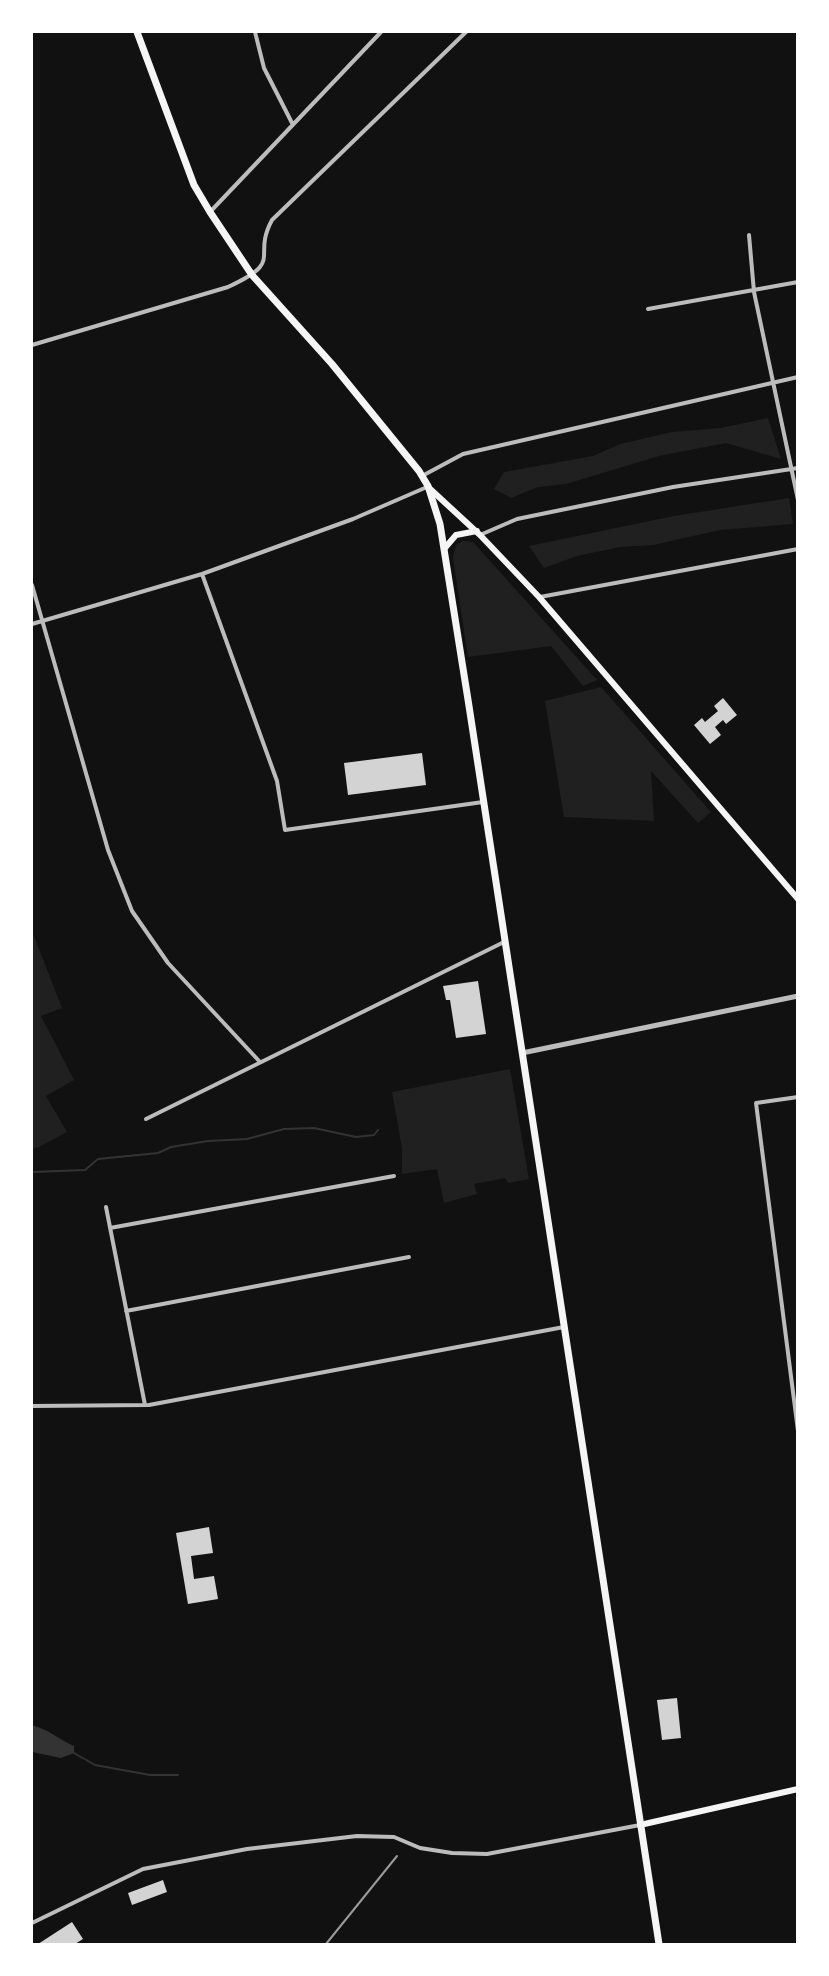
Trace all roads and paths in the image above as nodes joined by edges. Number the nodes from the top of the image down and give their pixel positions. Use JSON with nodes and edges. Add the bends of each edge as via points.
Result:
{"nodes":[{"id":1,"x":137,"y":32,"type":"edge"},
{"id":2,"x":255,"y":32,"type":"edge"},
{"id":3,"x":381,"y":32,"type":"edge"},
{"id":4,"x":466,"y":32,"type":"edge"},
{"id":5,"x":292,"y":123,"type":"junction"},
{"id":6,"x":210,"y":212,"type":"junction"},
{"id":7,"x":749,"y":235,"type":"dead end"},
{"id":8,"x":252,"y":275,"type":"junction"},
{"id":9,"x":798,"y":282,"type":"edge"},
{"id":10,"x":754,"y":292,"type":"junction"},
{"id":11,"x":648,"y":309,"type":"dead end"},
{"id":12,"x":32,"y":345,"type":"edge"},
{"id":13,"x":798,"y":377,"type":"edge"},
{"id":14,"x":772,"y":384,"type":"junction"},
{"id":15,"x":798,"y":468,"type":"edge"},
{"id":16,"x":791,"y":470,"type":"junction"},
{"id":17,"x":422,"y":476,"type":"junction"},
{"id":18,"x":428,"y":486,"type":"junction"},
{"id":19,"x":798,"y":500,"type":"edge"},
{"id":20,"x":478,"y":533,"type":"junction"},
{"id":21,"x":798,"y":549,"type":"edge"},
{"id":22,"x":444,"y":550,"type":"junction"},
{"id":23,"x":202,"y":574,"type":"junction"},
{"id":24,"x":32,"y":585,"type":"edge"},
{"id":25,"x":539,"y":597,"type":"junction"},
{"id":26,"x":41,"y":621,"type":"junction"},
{"id":27,"x":32,"y":624,"type":"edge"},
{"id":28,"x":483,"y":802,"type":"junction"},
{"id":29,"x":798,"y":898,"type":"edge"},
{"id":30,"x":505,"y":942,"type":"junction"},
{"id":31,"x":798,"y":996,"type":"edge"},
{"id":32,"x":522,"y":1053,"type":"junction"},
{"id":33,"x":260,"y":1062,"type":"junction"},
{"id":34,"x":798,"y":1097,"type":"edge"},
{"id":35,"x":146,"y":1119,"type":"dead end"},
{"id":36,"x":394,"y":1176,"type":"dead end"},
{"id":37,"x":106,"y":1207,"type":"dead end"},
{"id":38,"x":110,"y":1228,"type":"junction"},
{"id":39,"x":409,"y":1257,"type":"dead end"},
{"id":40,"x":126,"y":1311,"type":"junction"},
{"id":41,"x":565,"y":1327,"type":"junction"},
{"id":42,"x":145,"y":1405,"type":"junction"},
{"id":43,"x":32,"y":1406,"type":"edge"},
{"id":44,"x":798,"y":1431,"type":"edge"},
{"id":45,"x":798,"y":1789,"type":"edge"},
{"id":46,"x":640,"y":1825,"type":"junction"},
{"id":47,"x":32,"y":1923,"type":"edge"},
{"id":48,"x":659,"y":1944,"type":"edge"}],
"edges":[{"from":1,"to":6,"type":"highway","via":[[194,185]]},
{"from":2,"to":5,"type":"street","via":[[264,68]]},
{"from":3,"to":5,"type":"street"},
{"from":4,"to":8,"type":"street","via":[[272,220],[265,233],[266,257]]},
{"from":5,"to":6,"type":"street"},
{"from":6,"to":8,"type":"highway"},
{"from":7,"to":10,"type":"street"},
{"from":8,"to":12,"type":"street","via":[[228,287]]},
{"from":8,"to":17,"type":"highway","via":[[332,364]]},
{"from":9,"to":10,"type":"street"},
{"from":10,"to":11,"type":"street"},
{"from":10,"to":14,"type":"street"},
{"from":13,"to":14,"type":"street"},
{"from":14,"to":16,"type":"street"},
{"from":14,"to":17,"type":"street","via":[[463,454]]},
{"from":15,"to":16,"type":"street"},
{"from":16,"to":19,"type":"street"},
{"from":16,"to":20,"type":"street","via":[[694,484],[517,519]]},
{"from":17,"to":18,"type":"highway"},
{"from":18,"to":20,"type":"main road"},
{"from":18,"to":22,"type":"highway"},
{"from":18,"to":23,"type":"street","via":[[353,519]]},
{"from":20,"to":22,"type":"main road","via":[[456,535]]},
{"from":20,"to":25,"type":"main road"},
{"from":21,"to":25,"type":"street"},
{"from":22,"to":28,"type":"highway"},
{"from":23,"to":26,"type":"street"},
{"from":23,"to":28,"type":"street","via":[[277,781],[285,830]]},
{"from":24,"to":26,"type":"street"},
{"from":25,"to":29,"type":"main road"},
{"from":26,"to":27,"type":"street"},
{"from":26,"to":33,"type":"street","via":[[108,850],[132,911],[168,963]]},
{"from":28,"to":30,"type":"highway"},
{"from":30,"to":32,"type":"highway"},
{"from":30,"to":33,"type":"street"},
{"from":31,"to":32,"type":"street"},
{"from":32,"to":41,"type":"highway"},
{"from":33,"to":35,"type":"street"},
{"from":34,"to":44,"type":"street","via":[[756,1103]]},
{"from":36,"to":38,"type":"street"},
{"from":37,"to":38,"type":"street"},
{"from":38,"to":40,"type":"street"},
{"from":39,"to":40,"type":"street"},
{"from":40,"to":42,"type":"street"},
{"from":41,"to":42,"type":"street"},
{"from":41,"to":46,"type":"highway"},
{"from":42,"to":43,"type":"street"},
{"from":45,"to":46,"type":"main road"},
{"from":46,"to":47,"type":"street","via":[[487,1854],[420,1848],[394,1837],[357,1836],[247,1849],[143,1869]]},
{"from":46,"to":48,"type":"highway"}]}
